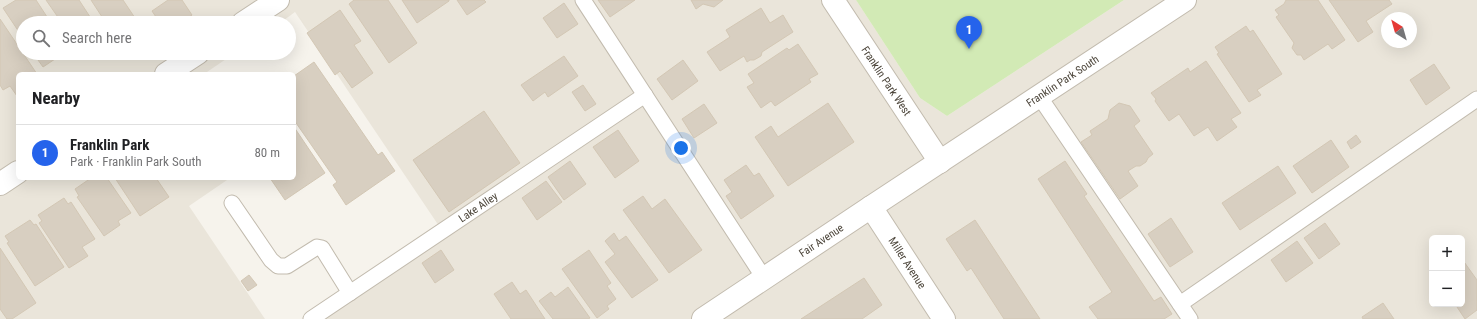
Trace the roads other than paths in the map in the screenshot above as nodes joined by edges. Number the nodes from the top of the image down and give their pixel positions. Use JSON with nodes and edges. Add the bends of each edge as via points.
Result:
{"nodes":[{"id":1,"x":278,"y":0,"type":"edge"},
{"id":2,"x":583,"y":0,"type":"edge"},
{"id":3,"x":833,"y":0,"type":"edge"},
{"id":4,"x":1185,"y":0,"type":"edge"},
{"id":5,"x":254,"y":16,"type":"edge"},
{"id":6,"x":187,"y":60,"type":"edge"},
{"id":7,"x":169,"y":72,"type":"edge"},
{"id":8,"x":645,"y":95,"type":"junction"},
{"id":9,"x":1039,"y":96,"type":"junction"},
{"id":10,"x":1477,"y":99,"type":"edge"},
{"id":11,"x":940,"y":162,"type":"junction"},
{"id":12,"x":16,"y":173,"type":"edge"},
{"id":13,"x":0,"y":184,"type":"edge"},
{"id":14,"x":232,"y":203,"type":"dead end"},
{"id":15,"x":872,"y":207,"type":"junction"},
{"id":16,"x":764,"y":278,"type":"junction"},
{"id":17,"x":350,"y":293,"type":"junction"},
{"id":18,"x":1180,"y":304,"type":"junction"},
{"id":19,"x":311,"y":319,"type":"edge"},
{"id":20,"x":703,"y":319,"type":"edge"},
{"id":21,"x":944,"y":319,"type":"edge"},
{"id":22,"x":1190,"y":319,"type":"edge"}],
"edges":[{"from":1,"to":5,"type":"street"},
{"from":2,"to":8,"type":"lane"},
{"from":3,"to":11,"type":"street","name":"Franklin Park West"},
{"from":4,"to":9,"type":"street","name":"Franklin Park South"},
{"from":6,"to":7,"type":"street"},
{"from":8,"to":16,"type":"lane"},
{"from":8,"to":17,"type":"lane","name":"Lake Alley"},
{"from":9,"to":11,"type":"street","name":"Franklin Park South"},
{"from":9,"to":18,"type":"lane"},
{"from":10,"to":18,"type":"lane"},
{"from":11,"to":15,"type":"street","name":"Fair Avenue"},
{"from":12,"to":13,"type":"street"},
{"from":14,"to":17,"type":"lane","via":[[271,260],[278,266],[287,266],[317,247],[322,248]]},
{"from":15,"to":16,"type":"street","name":"Fair Avenue"},
{"from":15,"to":21,"type":"street","name":"Miller Avenue"},
{"from":16,"to":20,"type":"street","name":"Fair Avenue"},
{"from":17,"to":19,"type":"lane","name":"Lake Alley"},
{"from":18,"to":22,"type":"lane"}]}
